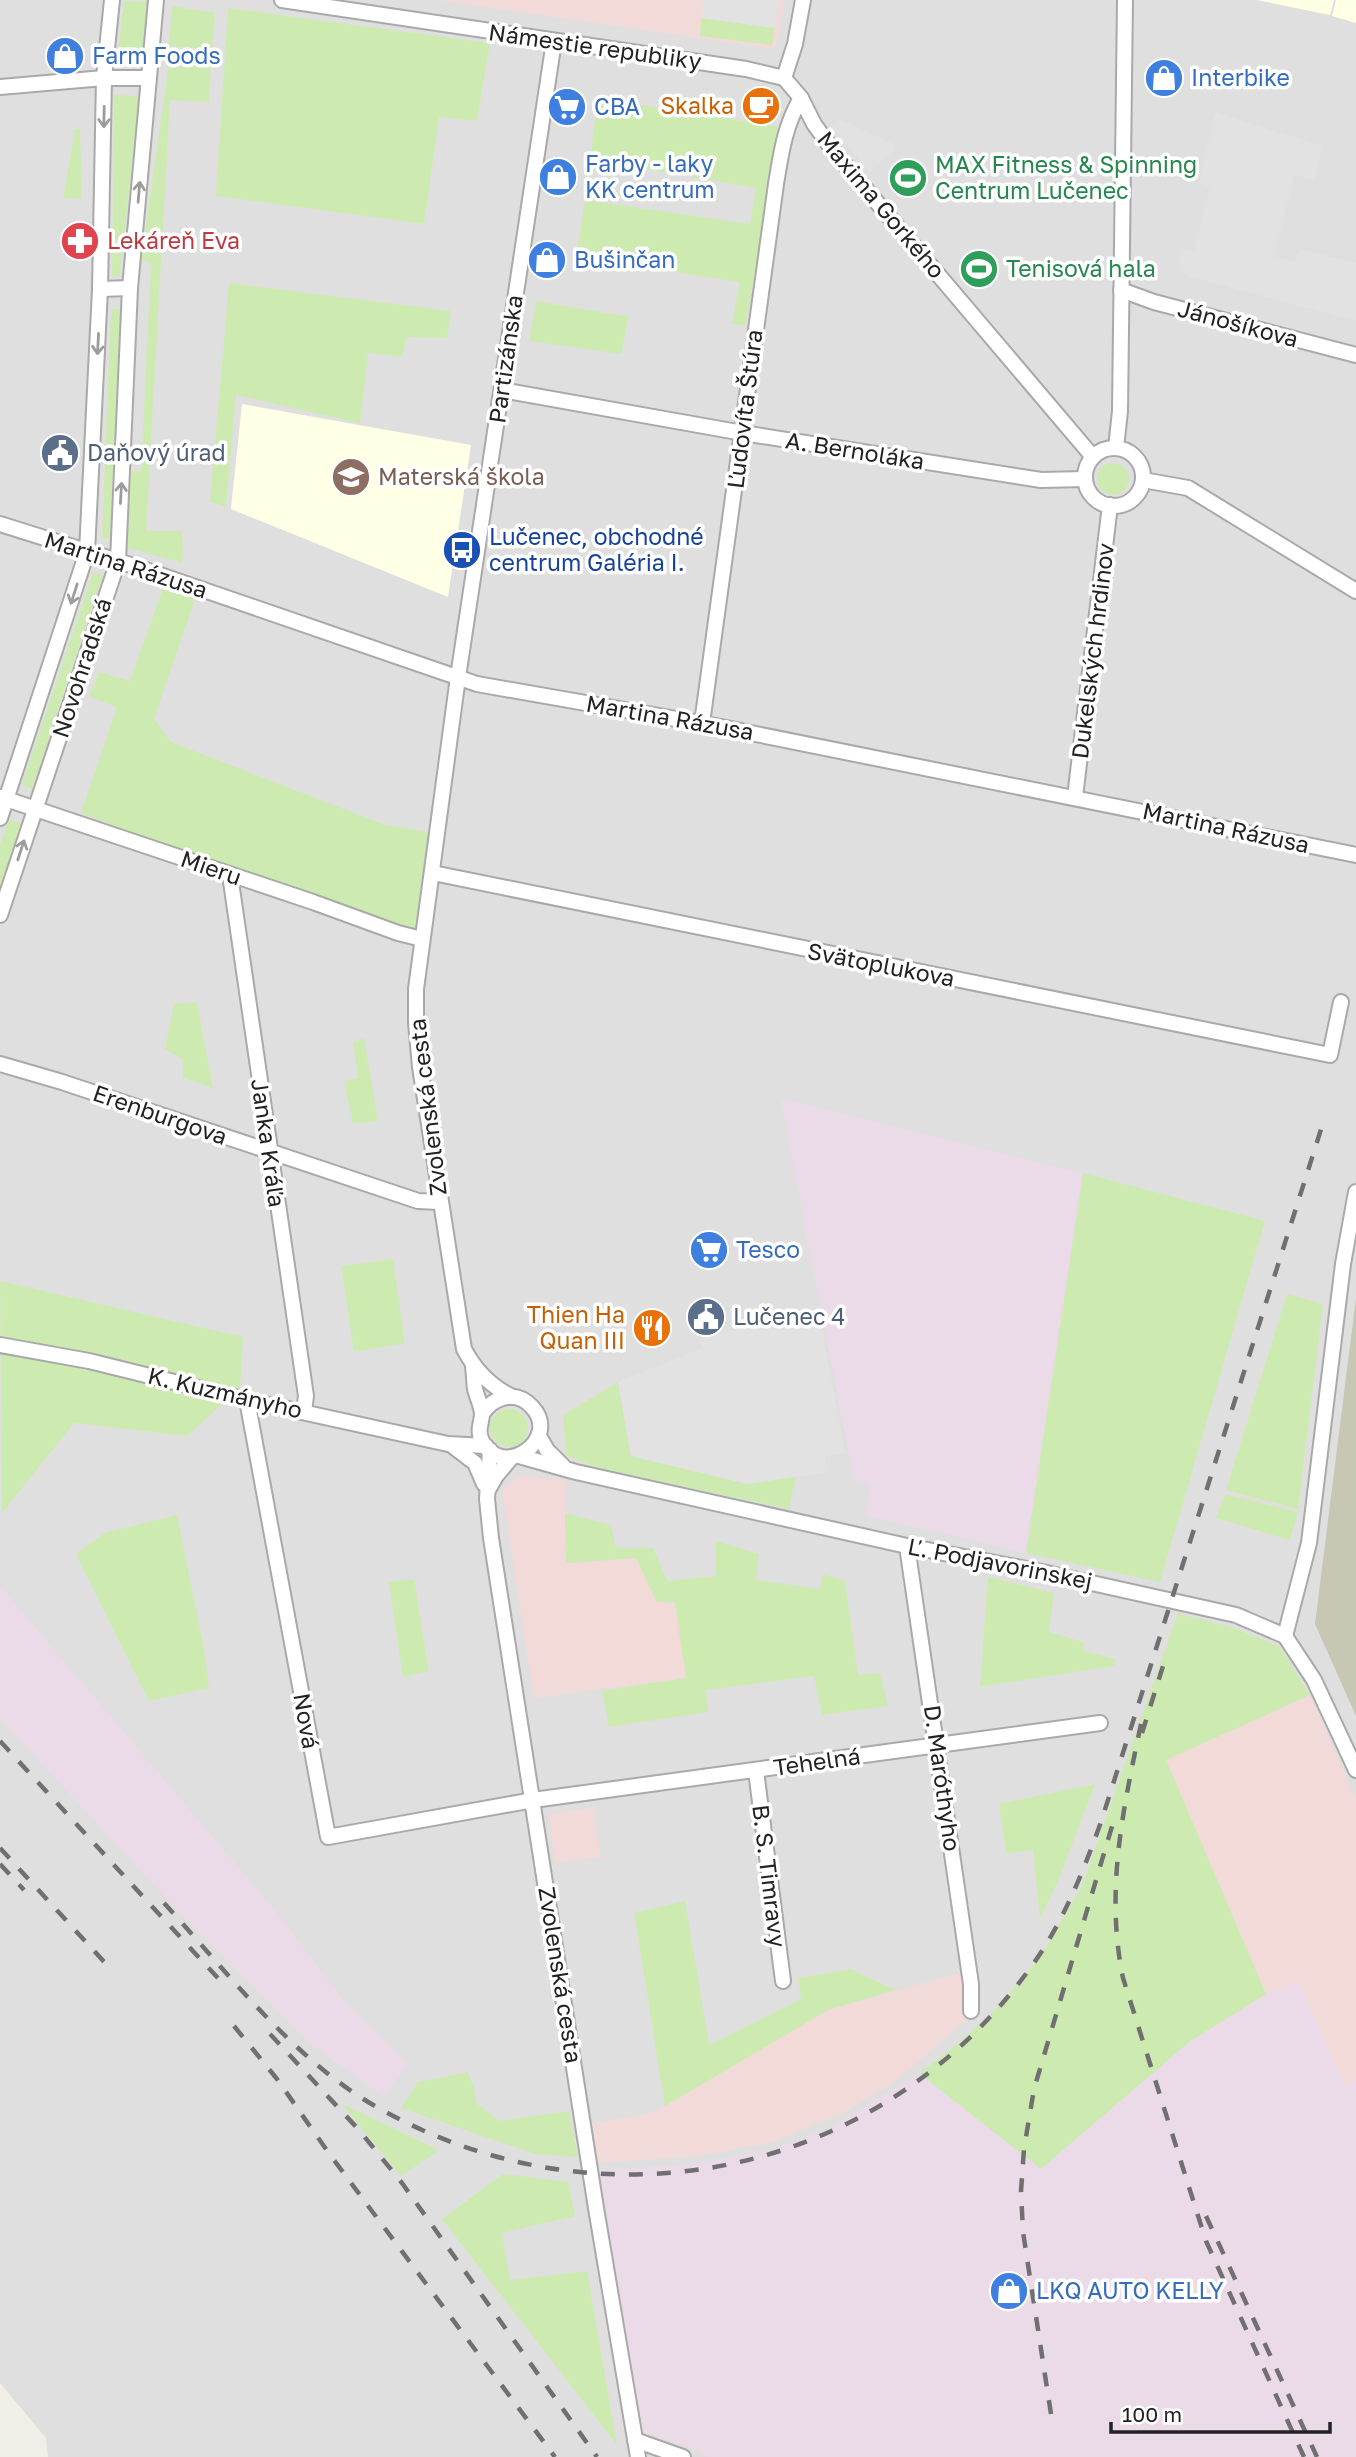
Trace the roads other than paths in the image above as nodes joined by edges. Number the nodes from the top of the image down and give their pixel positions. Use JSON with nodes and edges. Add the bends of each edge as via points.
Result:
{"nodes":[{"id":1,"x":112,"y":0,"type":"edge"},
{"id":2,"x":156,"y":0,"type":"edge"},
{"id":3,"x":282,"y":0,"type":"edge"},
{"id":4,"x":803,"y":0,"type":"edge"},
{"id":5,"x":1125,"y":0,"type":"edge"},
{"id":6,"x":326,"y":3,"type":"edge"},
{"id":7,"x":554,"y":41,"type":"junction"},
{"id":8,"x":104,"y":78,"type":"junction"},
{"id":9,"x":149,"y":78,"type":"junction"},
{"id":10,"x":784,"y":78,"type":"junction"},
{"id":11,"x":0,"y":87,"type":"edge"},
{"id":12,"x":801,"y":98,"type":"junction"},
{"id":13,"x":130,"y":288,"type":"junction"},
{"id":14,"x":100,"y":289,"type":"junction"},
{"id":15,"x":1121,"y":290,"type":"junction"},
{"id":16,"x":1356,"y":355,"type":"edge"},
{"id":17,"x":502,"y":390,"type":"junction"},
{"id":18,"x":743,"y":433,"type":"junction"},
{"id":19,"x":1116,"y":448,"type":"junction"},
{"id":20,"x":1093,"y":457,"type":"junction"},
{"id":21,"x":1085,"y":479,"type":"junction"},
{"id":22,"x":1143,"y":480,"type":"junction"},
{"id":23,"x":1110,"y":505,"type":"junction"},
{"id":24,"x":0,"y":524,"type":"edge"},
{"id":25,"x":87,"y":552,"type":"junction"},
{"id":26,"x":118,"y":561,"type":"junction"},
{"id":27,"x":1356,"y":591,"type":"edge"},
{"id":28,"x":458,"y":677,"type":"junction"},
{"id":29,"x":702,"y":723,"type":"junction"},
{"id":30,"x":1075,"y":797,"type":"junction"},
{"id":31,"x":3,"y":798,"type":"edge"},
{"id":32,"x":34,"y":809,"type":"junction"},
{"id":33,"x":0,"y":818,"type":"edge"},
{"id":34,"x":1356,"y":855,"type":"edge"},
{"id":35,"x":433,"y":873,"type":"junction"},
{"id":36,"x":230,"y":875,"type":"junction"},
{"id":37,"x":0,"y":915,"type":"edge"},
{"id":38,"x":422,"y":939,"type":"junction"},
{"id":39,"x":1341,"y":1002,"type":"dead end"},
{"id":40,"x":0,"y":1064,"type":"edge"},
{"id":41,"x":270,"y":1152,"type":"junction"},
{"id":42,"x":1356,"y":1192,"type":"edge"},
{"id":43,"x":439,"y":1202,"type":"junction"},
{"id":44,"x":0,"y":1345,"type":"edge"},
{"id":45,"x":474,"y":1367,"type":"junction"},
{"id":46,"x":513,"y":1397,"type":"junction"},
{"id":47,"x":247,"y":1400,"type":"junction"},
{"id":48,"x":304,"y":1411,"type":"junction"},
{"id":49,"x":480,"y":1420,"type":"junction"},
{"id":50,"x":539,"y":1436,"type":"junction"},
{"id":51,"x":448,"y":1444,"type":"junction"},
{"id":52,"x":488,"y":1448,"type":"junction"},
{"id":53,"x":515,"y":1457,"type":"junction"},
{"id":54,"x":564,"y":1467,"type":"junction"},
{"id":55,"x":487,"y":1492,"type":"junction"},
{"id":56,"x":907,"y":1546,"type":"junction"},
{"id":57,"x":1285,"y":1636,"type":"junction"},
{"id":58,"x":1100,"y":1723,"type":"dead end"},
{"id":59,"x":937,"y":1744,"type":"junction"},
{"id":60,"x":1356,"y":1770,"type":"edge"},
{"id":61,"x":756,"y":1771,"type":"junction"},
{"id":62,"x":533,"y":1800,"type":"junction"},
{"id":63,"x":783,"y":1981,"type":"dead end"},
{"id":64,"x":971,"y":2011,"type":"dead end"},
{"id":65,"x":635,"y":2440,"type":"junction"},
{"id":66,"x":638,"y":2457,"type":"edge"},
{"id":67,"x":683,"y":2457,"type":"edge"}],
"edges":[{"from":1,"to":8,"type":"street","name":"Novohradská"},
{"from":2,"to":9,"type":"street","name":"Novohradská"},
{"from":3,"to":6,"type":"street","name":"Námestie republiky"},
{"from":4,"to":10,"type":"street"},
{"from":5,"to":15,"type":"street"},
{"from":6,"to":7,"type":"street","name":"Námestie republiky"},
{"from":7,"to":10,"type":"street","name":"Námestie republiky"},
{"from":7,"to":17,"type":"street","name":"Partizánska"},
{"from":8,"to":9,"type":"street"},
{"from":8,"to":11,"type":"street"},
{"from":8,"to":14,"type":"street","name":"Novohradská","one_way":true},
{"from":13,"to":9,"type":"street","name":"Novohradská","one_way":true},
{"from":10,"to":12,"type":"street","name":"Maxima Gorkého"},
{"from":12,"to":18,"type":"street","name":"Ľudovíta Štúra","via":[[784,137]]},
{"from":12,"to":20,"type":"street","name":"Maxima Gorkého","via":[[835,153]]},
{"from":13,"to":14,"type":"street"},
{"from":26,"to":13,"type":"street","name":"Novohradská","one_way":true},
{"from":14,"to":25,"type":"street","name":"Novohradská","one_way":true},
{"from":15,"to":16,"type":"street","name":"Jánošíkova"},
{"from":15,"to":19,"type":"street"},
{"from":17,"to":18,"type":"street","name":"A. Bernoláka"},
{"from":17,"to":28,"type":"street","name":"Partizánska"},
{"from":18,"to":21,"type":"street","name":"A. Bernoláka","via":[[1041,480]]},
{"from":18,"to":29,"type":"street","name":"Ľudovíta Štúra"},
{"from":19,"to":20,"type":"street","via":[[1103,449]]},
{"from":19,"to":22,"type":"street","via":[[1136,458]]},
{"from":20,"to":21,"type":"street"},
{"from":21,"to":23,"type":"street","via":[[1093,496]]},
{"from":22,"to":23,"type":"street","via":[[1131,500]]},
{"from":22,"to":27,"type":"street","via":[[1188,488]]},
{"from":23,"to":30,"type":"street","name":"Dukelských hrdinov"},
{"from":24,"to":25,"type":"street","name":"Martina Rázusa"},
{"from":25,"to":26,"type":"street","name":"Martina Rázusa"},
{"from":25,"to":31,"type":"street","name":"Novohradská","one_way":true},
{"from":26,"to":28,"type":"street","name":"Martina Rázusa"},
{"from":26,"to":32,"type":"street","name":"Novohradská"},
{"from":28,"to":29,"type":"street","name":"Martina Rázusa"},
{"from":28,"to":35,"type":"street","name":"Zvolenská cesta"},
{"from":29,"to":30,"type":"street","name":"Martina Rázusa"},
{"from":30,"to":34,"type":"street","name":"Martina Rázusa"},
{"from":31,"to":32,"type":"street","name":"Mieru"},
{"from":31,"to":33,"type":"street","name":"Novohradská"},
{"from":32,"to":36,"type":"street","name":"Mieru"},
{"from":37,"to":32,"type":"street","name":"Novohradská","one_way":true},
{"from":35,"to":38,"type":"street","name":"Zvolenská cesta"},
{"from":35,"to":39,"type":"street","name":"Svätoplukova","via":[[1330,1055]]},
{"from":36,"to":38,"type":"street","name":"Mieru"},
{"from":36,"to":41,"type":"street","name":"Janka Kráľa"},
{"from":38,"to":43,"type":"street","name":"Zvolenská cesta","via":[[416,1023]]},
{"from":40,"to":41,"type":"street","name":"Erenburgova"},
{"from":41,"to":43,"type":"street","name":"Erenburgova","via":[[418,1201]]},
{"from":41,"to":48,"type":"street","name":"Janka Kráľa","via":[[306,1396]]},
{"from":42,"to":57,"type":"street","via":[[1309,1543]]},
{"from":43,"to":45,"type":"street","name":"Zvolenská cesta","via":[[464,1349]]},
{"from":44,"to":47,"type":"street","name":"K. Kuzmányho","via":[[89,1361]]},
{"from":45,"to":46,"type":"street","name":"Zvolenská cesta"},
{"from":45,"to":49,"type":"street","name":"Zvolenská cesta"},
{"from":46,"to":49,"type":"street","via":[[494,1401]]},
{"from":46,"to":50,"type":"street","name":"Zvolenská cesta","via":[[536,1412]]},
{"from":47,"to":48,"type":"street","name":"K. Kuzmányho"},
{"from":47,"to":62,"type":"street","name":"Nová","via":[[328,1837]]},
{"from":48,"to":51,"type":"street","name":"K. Kuzmányho"},
{"from":49,"to":51,"type":"street","via":[[464,1437]]},
{"from":49,"to":52,"type":"street","name":"Zvolenská cesta","via":[[482,1440]]},
{"from":50,"to":53,"type":"street","via":[[531,1448]]},
{"from":50,"to":54,"type":"street"},
{"from":51,"to":52,"type":"street","name":"K. Kuzmányho"},
{"from":51,"to":55,"type":"street","name":"K. Kuzmányho","via":[[475,1463]]},
{"from":52,"to":53,"type":"street","via":[[500,1456]]},
{"from":52,"to":55,"type":"street","name":"Zvolenská cesta"},
{"from":53,"to":54,"type":"street","name":"Ľ. Podjavorinskej"},
{"from":53,"to":55,"type":"street"},
{"from":54,"to":56,"type":"street","name":"Ľ. Podjavorinskej"},
{"from":55,"to":62,"type":"street","name":"Zvolenská cesta"},
{"from":56,"to":57,"type":"street","name":"Ľ. Podjavorinskej","via":[[1198,1605]]},
{"from":56,"to":59,"type":"street","name":"D. Maróthyho"},
{"from":57,"to":60,"type":"street","via":[[1314,1680]]},
{"from":58,"to":59,"type":"street","name":"Tehelná"},
{"from":59,"to":61,"type":"street","name":"Tehelná"},
{"from":59,"to":64,"type":"street","name":"D. Maróthyho"},
{"from":61,"to":62,"type":"street","name":"Tehelná"},
{"from":61,"to":63,"type":"street","name":"B. S. Timravy"},
{"from":62,"to":65,"type":"street","name":"Zvolenská cesta"},
{"from":65,"to":66,"type":"street","name":"Zvolenská cesta"},
{"from":65,"to":67,"type":"street"}]}
